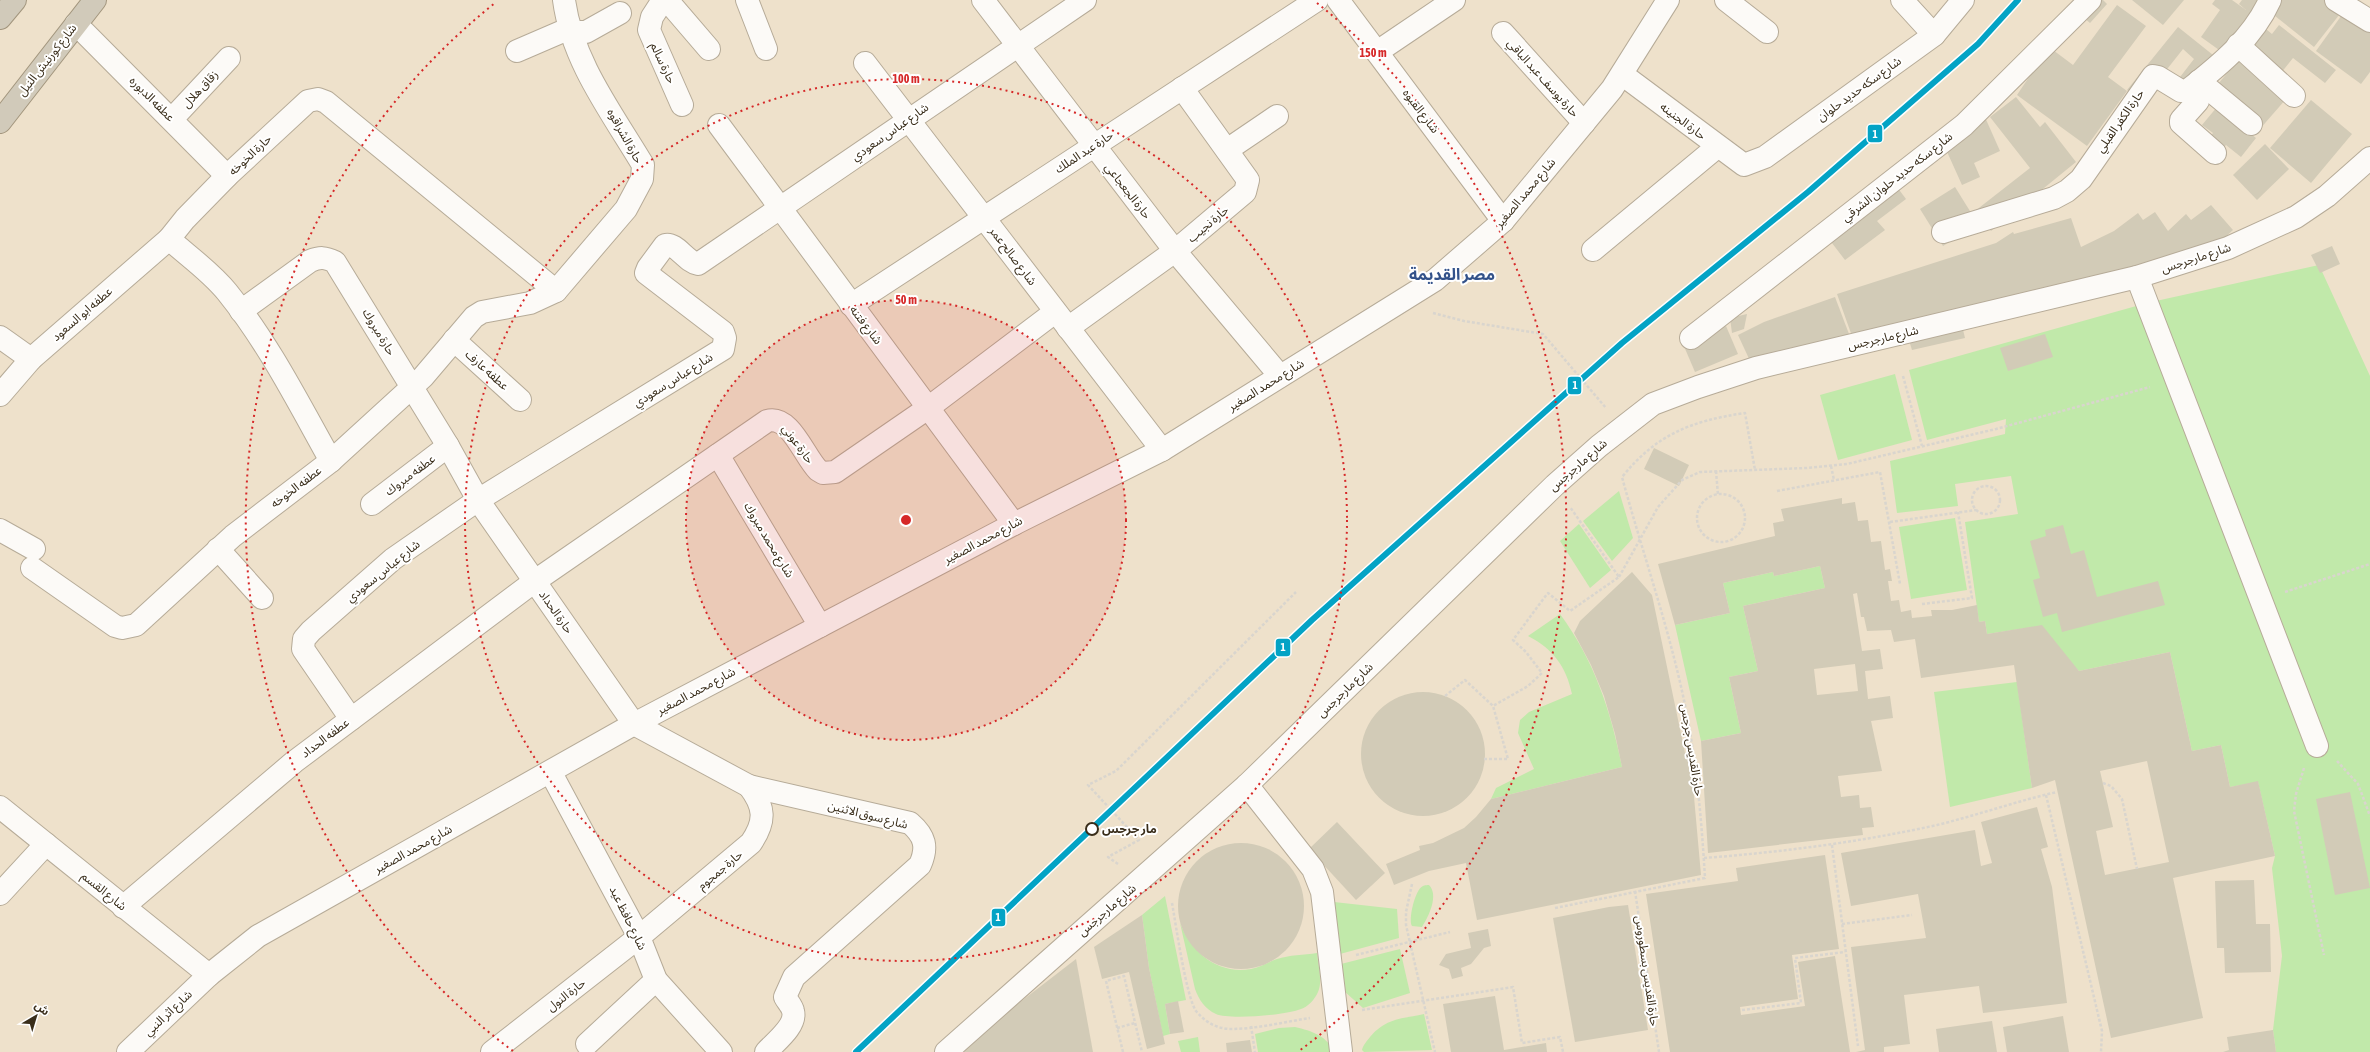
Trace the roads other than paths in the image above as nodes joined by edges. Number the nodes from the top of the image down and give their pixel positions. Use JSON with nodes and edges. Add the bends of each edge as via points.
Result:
{"nodes":[{"id":1,"x":15,"y":0,"type":"edge"},
{"id":2,"x":95,"y":0,"type":"edge"},
{"id":3,"x":564,"y":0,"type":"edge"},
{"id":4,"x":663,"y":0,"type":"edge"},
{"id":5,"x":667,"y":0,"type":"edge"},
{"id":6,"x":747,"y":0,"type":"edge"},
{"id":7,"x":983,"y":0,"type":"edge"},
{"id":8,"x":1085,"y":0,"type":"edge"},
{"id":9,"x":1317,"y":0,"type":"edge"},
{"id":10,"x":1338,"y":0,"type":"edge"},
{"id":11,"x":1454,"y":0,"type":"edge"},
{"id":12,"x":1668,"y":0,"type":"edge"},
{"id":13,"x":1726,"y":0,"type":"edge"},
{"id":14,"x":1902,"y":0,"type":"edge"},
{"id":15,"x":1963,"y":0,"type":"edge"},
{"id":16,"x":2090,"y":0,"type":"edge"},
{"id":17,"x":2270,"y":0,"type":"edge"},
{"id":18,"x":2336,"y":0,"type":"edge"},
{"id":19,"x":620,"y":13,"type":"dead end"},
{"id":20,"x":0,"y":18,"type":"edge"},
{"id":21,"x":2370,"y":21,"type":"edge"},
{"id":22,"x":76,"y":24,"type":"junction"},
{"id":23,"x":569,"y":30,"type":"junction"},
{"id":24,"x":1768,"y":32,"type":"dead end"},
{"id":25,"x":1503,"y":33,"type":"dead end"},
{"id":26,"x":1934,"y":35,"type":"junction"},
{"id":27,"x":1018,"y":44,"type":"junction"},
{"id":28,"x":2238,"y":45,"type":"junction"},
{"id":29,"x":709,"y":49,"type":"dead end"},
{"id":30,"x":766,"y":49,"type":"dead end"},
{"id":31,"x":517,"y":51,"type":"dead end"},
{"id":32,"x":1377,"y":52,"type":"junction"},
{"id":33,"x":229,"y":58,"type":"dead end"},
{"id":34,"x":865,"y":63,"type":"dead end"},
{"id":35,"x":1622,"y":75,"type":"junction"},
{"id":36,"x":2194,"y":86,"type":"junction"},
{"id":37,"x":1182,"y":88,"type":"junction"},
{"id":38,"x":2294,"y":96,"type":"dead end"},
{"id":39,"x":682,"y":105,"type":"dead end"},
{"id":40,"x":1277,"y":116,"type":"dead end"},
{"id":41,"x":908,"y":119,"type":"junction"},
{"id":42,"x":172,"y":120,"type":"junction"},
{"id":43,"x":0,"y":122,"type":"edge"},
{"id":44,"x":1584,"y":123,"type":"junction"},
{"id":45,"x":2251,"y":124,"type":"dead end"},
{"id":46,"x":719,"y":125,"type":"dead end"},
{"id":47,"x":1093,"y":146,"type":"junction"},
{"id":48,"x":1717,"y":147,"type":"junction"},
{"id":49,"x":1227,"y":150,"type":"junction"},
{"id":50,"x":2215,"y":152,"type":"dead end"},
{"id":51,"x":2370,"y":158,"type":"edge"},
{"id":52,"x":1744,"y":165,"type":"joint"},
{"id":53,"x":227,"y":176,"type":"junction"},
{"id":54,"x":781,"y":208,"type":"junction"},
{"id":55,"x":984,"y":218,"type":"junction"},
{"id":56,"x":1503,"y":221,"type":"junction"},
{"id":57,"x":1943,"y":232,"type":"dead end"},
{"id":58,"x":169,"y":239,"type":"junction"},
{"id":59,"x":1593,"y":250,"type":"dead end"},
{"id":60,"x":1176,"y":251,"type":"junction"},
{"id":61,"x":2137,"y":277,"type":"junction"},
{"id":62,"x":556,"y":291,"type":"junction"},
{"id":63,"x":851,"y":305,"type":"junction"},
{"id":64,"x":241,"y":312,"type":"junction"},
{"id":65,"x":1062,"y":320,"type":"junction"},
{"id":66,"x":0,"y":337,"type":"edge"},
{"id":67,"x":1691,"y":338,"type":"dead end"},
{"id":68,"x":454,"y":340,"type":"junction"},
{"id":69,"x":31,"y":359,"type":"junction"},
{"id":70,"x":1280,"y":376,"type":"junction"},
{"id":71,"x":412,"y":387,"type":"junction"},
{"id":72,"x":0,"y":395,"type":"edge"},
{"id":73,"x":520,"y":400,"type":"dead end"},
{"id":74,"x":928,"y":408,"type":"junction"},
{"id":75,"x":448,"y":446,"type":"junction"},
{"id":76,"x":1162,"y":450,"type":"junction"},
{"id":77,"x":718,"y":455,"type":"junction"},
{"id":78,"x":331,"y":461,"type":"junction"},
{"id":79,"x":478,"y":500,"type":"junction"},
{"id":80,"x":372,"y":504,"type":"dead end"},
{"id":81,"x":1014,"y":524,"type":"junction"},
{"id":82,"x":0,"y":530,"type":"edge"},
{"id":83,"x":218,"y":549,"type":"junction"},
{"id":84,"x":535,"y":581,"type":"junction"},
{"id":85,"x":262,"y":598,"type":"dead end"},
{"id":86,"x":820,"y":626,"type":"junction"},
{"id":87,"x":351,"y":719,"type":"junction"},
{"id":88,"x":634,"y":724,"type":"junction"},
{"id":89,"x":2317,"y":746,"type":"road end"},
{"id":90,"x":551,"y":773,"type":"junction"},
{"id":91,"x":1247,"y":785,"type":"junction"},
{"id":92,"x":749,"y":786,"type":"junction"},
{"id":93,"x":0,"y":807,"type":"edge"},
{"id":94,"x":46,"y":844,"type":"junction"},
{"id":95,"x":0,"y":894,"type":"edge"},
{"id":96,"x":123,"y":907,"type":"junction"},
{"id":97,"x":640,"y":937,"type":"junction"},
{"id":98,"x":209,"y":975,"type":"junction"},
{"id":99,"x":656,"y":980,"type":"junction"},
{"id":100,"x":587,"y":1044,"type":"dead end"},
{"id":101,"x":134,"y":1050,"type":"edge"},
{"id":102,"x":1341,"y":1051,"type":"edge"},
{"id":103,"x":492,"y":1052,"type":"edge"},
{"id":104,"x":721,"y":1052,"type":"edge"},
{"id":105,"x":766,"y":1052,"type":"edge"},
{"id":106,"x":946,"y":1052,"type":"edge"}],
"edges":[{"from":1,"to":20,"type":"highway"},
{"from":2,"to":22,"type":"highway","name":"شارع كورنيش النيل"},
{"from":3,"to":23,"type":"street","name":"حارة الشراقوه"},
{"from":4,"to":39,"type":"street","name":"حارة سالم","via":[[652,17],[649,30]]},
{"from":5,"to":29,"type":"street"},
{"from":6,"to":30,"type":"street"},
{"from":7,"to":27,"type":"street","name":"حارة الجعجاعي"},
{"from":8,"to":27,"type":"street","name":"شارع عباس سعودي"},
{"from":9,"to":37,"type":"street","name":"حارة عبد الملك"},
{"from":10,"to":32,"type":"street","name":"شارع القبوه"},
{"from":11,"to":32,"type":"street"},
{"from":12,"to":35,"type":"street","name":"شارع محمد الصغير"},
{"from":13,"to":24,"type":"street"},
{"from":14,"to":26,"type":"street"},
{"from":15,"to":26,"type":"street","name":"شارع سكه حديد حلوان"},
{"from":16,"to":67,"type":"street","name":"شارع سكه حديد حلوان الشرقي","via":[[1964,125]]},
{"from":17,"to":28,"type":"street","via":[[2250,33]]},
{"from":18,"to":21,"type":"street"},
{"from":19,"to":23,"type":"street","via":[[586,32]]},
{"from":22,"to":42,"type":"street","name":"عطفه الدبوره"},
{"from":22,"to":43,"type":"highway","name":"شارع كورنيش النيل"},
{"from":23,"to":31,"type":"street"},
{"from":23,"to":62,"type":"street","name":"حارة الشراقوه","via":[[581,60],[643,165],[642,179],[626,209]]},
{"from":25,"to":44,"type":"street","name":"حارة يوسف عبد الباقي"},
{"from":26,"to":52,"type":"street","name":"شارع سكه حديد حلوان","via":[[1765,157]]},
{"from":27,"to":41,"type":"street","name":"شارع عباس سعودي"},
{"from":27,"to":47,"type":"street","name":"حارة الجعجاعي"},
{"from":28,"to":36,"type":"street"},
{"from":28,"to":38,"type":"street"},
{"from":32,"to":56,"type":"street","name":"شارع القبوه"},
{"from":33,"to":42,"type":"street","name":"زقاق هلال"},
{"from":34,"to":41,"type":"street","name":"شارع صالح عمر"},
{"from":35,"to":44,"type":"street","name":"شارع محمد الصغير"},
{"from":35,"to":48,"type":"street","name":"حارة الجنينه"},
{"from":36,"to":45,"type":"street"},
{"from":36,"to":50,"type":"street","via":[[2198,101],[2181,123]]},
{"from":36,"to":57,"type":"street","name":"حارة الكفر القبلي","via":[[2184,92],[2153,76],[2080,179],[2067,191],[2054,198]]},
{"from":37,"to":47,"type":"street","name":"حارة عبد الملك"},
{"from":37,"to":49,"type":"street","name":"حارة نجيب"},
{"from":40,"to":49,"type":"street"},
{"from":41,"to":54,"type":"street","name":"شارع عباس سعودي"},
{"from":41,"to":55,"type":"street","name":"شارع صالح عمر"},
{"from":42,"to":53,"type":"street","name":"عطفه الدبوره"},
{"from":44,"to":56,"type":"street","name":"شارع محمد الصغير"},
{"from":46,"to":54,"type":"street","name":"شارع فتنه"},
{"from":47,"to":55,"type":"street","name":"حارة عبد الملك"},
{"from":47,"to":60,"type":"street","name":"حارة الجعجاعي"},
{"from":48,"to":52,"type":"street","name":"حارة الجنينه"},
{"from":48,"to":59,"type":"street"},
{"from":49,"to":60,"type":"street","name":"حارة نجيب","via":[[1248,180],[1245,192]]},
{"from":51,"to":61,"type":"street","name":"شارع مارجرجس","via":[[2327,196],[2290,221],[2228,248]]},
{"from":53,"to":58,"type":"street","name":"حارة الخوخه"},
{"from":53,"to":62,"type":"street","name":"حارة الخوخه","via":[[303,105],[318,99],[332,107]]},
{"from":54,"to":63,"type":"street","name":"شارع فتنه"},
{"from":54,"to":79,"type":"street","name":"شارع عباس سعودي","via":[[698,264],[690,262],[668,244],[646,270],[646,273],[723,332],[723,349]]},
{"from":55,"to":63,"type":"street","name":"حارة عبد الملك"},
{"from":55,"to":65,"type":"street","name":"شارع صالح عمر"},
{"from":56,"to":70,"type":"street","name":"شارع محمد الصغير","via":[[1435,280]]},
{"from":58,"to":64,"type":"street","via":[[211,275]]},
{"from":58,"to":69,"type":"street","name":"عطفه ابو السعود"},
{"from":60,"to":65,"type":"street","name":"حارة نجيب"},
{"from":60,"to":70,"type":"street","name":"حارة الجعجاعي"},
{"from":61,"to":89,"type":"street"},
{"from":61,"to":91,"type":"street","name":"شارع مارجرجس","via":[[1756,368],[1698,386],[1654,404],[1599,446],[1555,485]]},
{"from":62,"to":68,"type":"street","name":"عطفه الخوخه","via":[[530,303],[482,312],[474,317]]},
{"from":63,"to":74,"type":"street","name":"شارع فتنه"},
{"from":64,"to":71,"type":"street","name":"حارة مبروك","via":[[310,261],[327,258],[335,262],[340,269]]},
{"from":64,"to":78,"type":"street","via":[[274,359]]},
{"from":65,"to":74,"type":"street","name":"حارة عوني"},
{"from":65,"to":76,"type":"street","name":"شارع صالح عمر"},
{"from":66,"to":69,"type":"street"},
{"from":68,"to":71,"type":"street","name":"عطفه الخوخه"},
{"from":68,"to":73,"type":"street","name":"عطفه عارف"},
{"from":69,"to":72,"type":"street","name":"عطفه ابو السعود"},
{"from":70,"to":76,"type":"street","name":"شارع محمد الصغير"},
{"from":71,"to":75,"type":"street","name":"حارة مبروك"},
{"from":71,"to":78,"type":"street","name":"عطفه الخوخه"},
{"from":74,"to":77,"type":"street","name":"حارة عوني","via":[[829,474],[818,470],[788,428],[779,420],[767,421]]},
{"from":74,"to":81,"type":"street","name":"شارع فتنه"},
{"from":75,"to":79,"type":"street","name":"حارة مبروك"},
{"from":75,"to":80,"type":"street","name":"عطفه مبروك"},
{"from":76,"to":81,"type":"street","name":"شارع محمد الصغير"},
{"from":77,"to":84,"type":"street","name":"حارة عوني"},
{"from":77,"to":86,"type":"street","name":"شارع محمد مبروك"},
{"from":78,"to":83,"type":"street","name":"عطفه الخوخه"},
{"from":79,"to":84,"type":"street","name":"حارة الحداد"},
{"from":79,"to":87,"type":"street","name":"شارع عباس سعودي","via":[[393,559],[304,639],[303,650]]},
{"from":81,"to":86,"type":"street","name":"شارع محمد الصغير"},
{"from":82,"to":83,"type":"street","name":"عطفه الخوخه","via":[[108,622],[122,628],[136,625]]},
{"from":83,"to":85,"type":"street"},
{"from":84,"to":87,"type":"street","name":"عطفه الحداد"},
{"from":84,"to":88,"type":"street","name":"حارة الحداد"},
{"from":86,"to":88,"type":"street","name":"شارع محمد الصغير"},
{"from":87,"to":96,"type":"street","name":"عطفه الحداد","via":[[294,762]]},
{"from":88,"to":90,"type":"street","name":"شارع محمد الصغير"},
{"from":88,"to":92,"type":"street","name":"شارع سوق الاثنين"},
{"from":90,"to":97,"type":"street","name":"شارع حافظ عيد"},
{"from":90,"to":98,"type":"street","name":"شارع محمد الصغير","via":[[258,936]]},
{"from":91,"to":102,"type":"street","via":[[1313,869],[1322,892]]},
{"from":91,"to":106,"type":"street","name":"شارع مارجرجس"},
{"from":92,"to":97,"type":"street","name":"حارة جمجوم","via":[[759,800],[762,815],[759,832],[751,843]]},
{"from":92,"to":105,"type":"street","name":"شارع سوق الاثنين","via":[[910,824],[919,831],[925,842],[925,854],[920,865],[794,977],[788,985],[785,997],[793,1011],[793,1018],[789,1027]]},
{"from":93,"to":94,"type":"street","name":"شارع القسم"},
{"from":94,"to":95,"type":"street"},
{"from":94,"to":96,"type":"street","name":"شارع القسم"},
{"from":96,"to":98,"type":"street","name":"شارع القسم"},
{"from":97,"to":99,"type":"street","name":"شارع حافظ عيد"},
{"from":97,"to":103,"type":"street","name":"حارة النول"},
{"from":98,"to":101,"type":"street","name":"شارع اثر النبي"},
{"from":99,"to":100,"type":"street"},
{"from":99,"to":104,"type":"street","name":"شارع حافظ عيد"}]}
